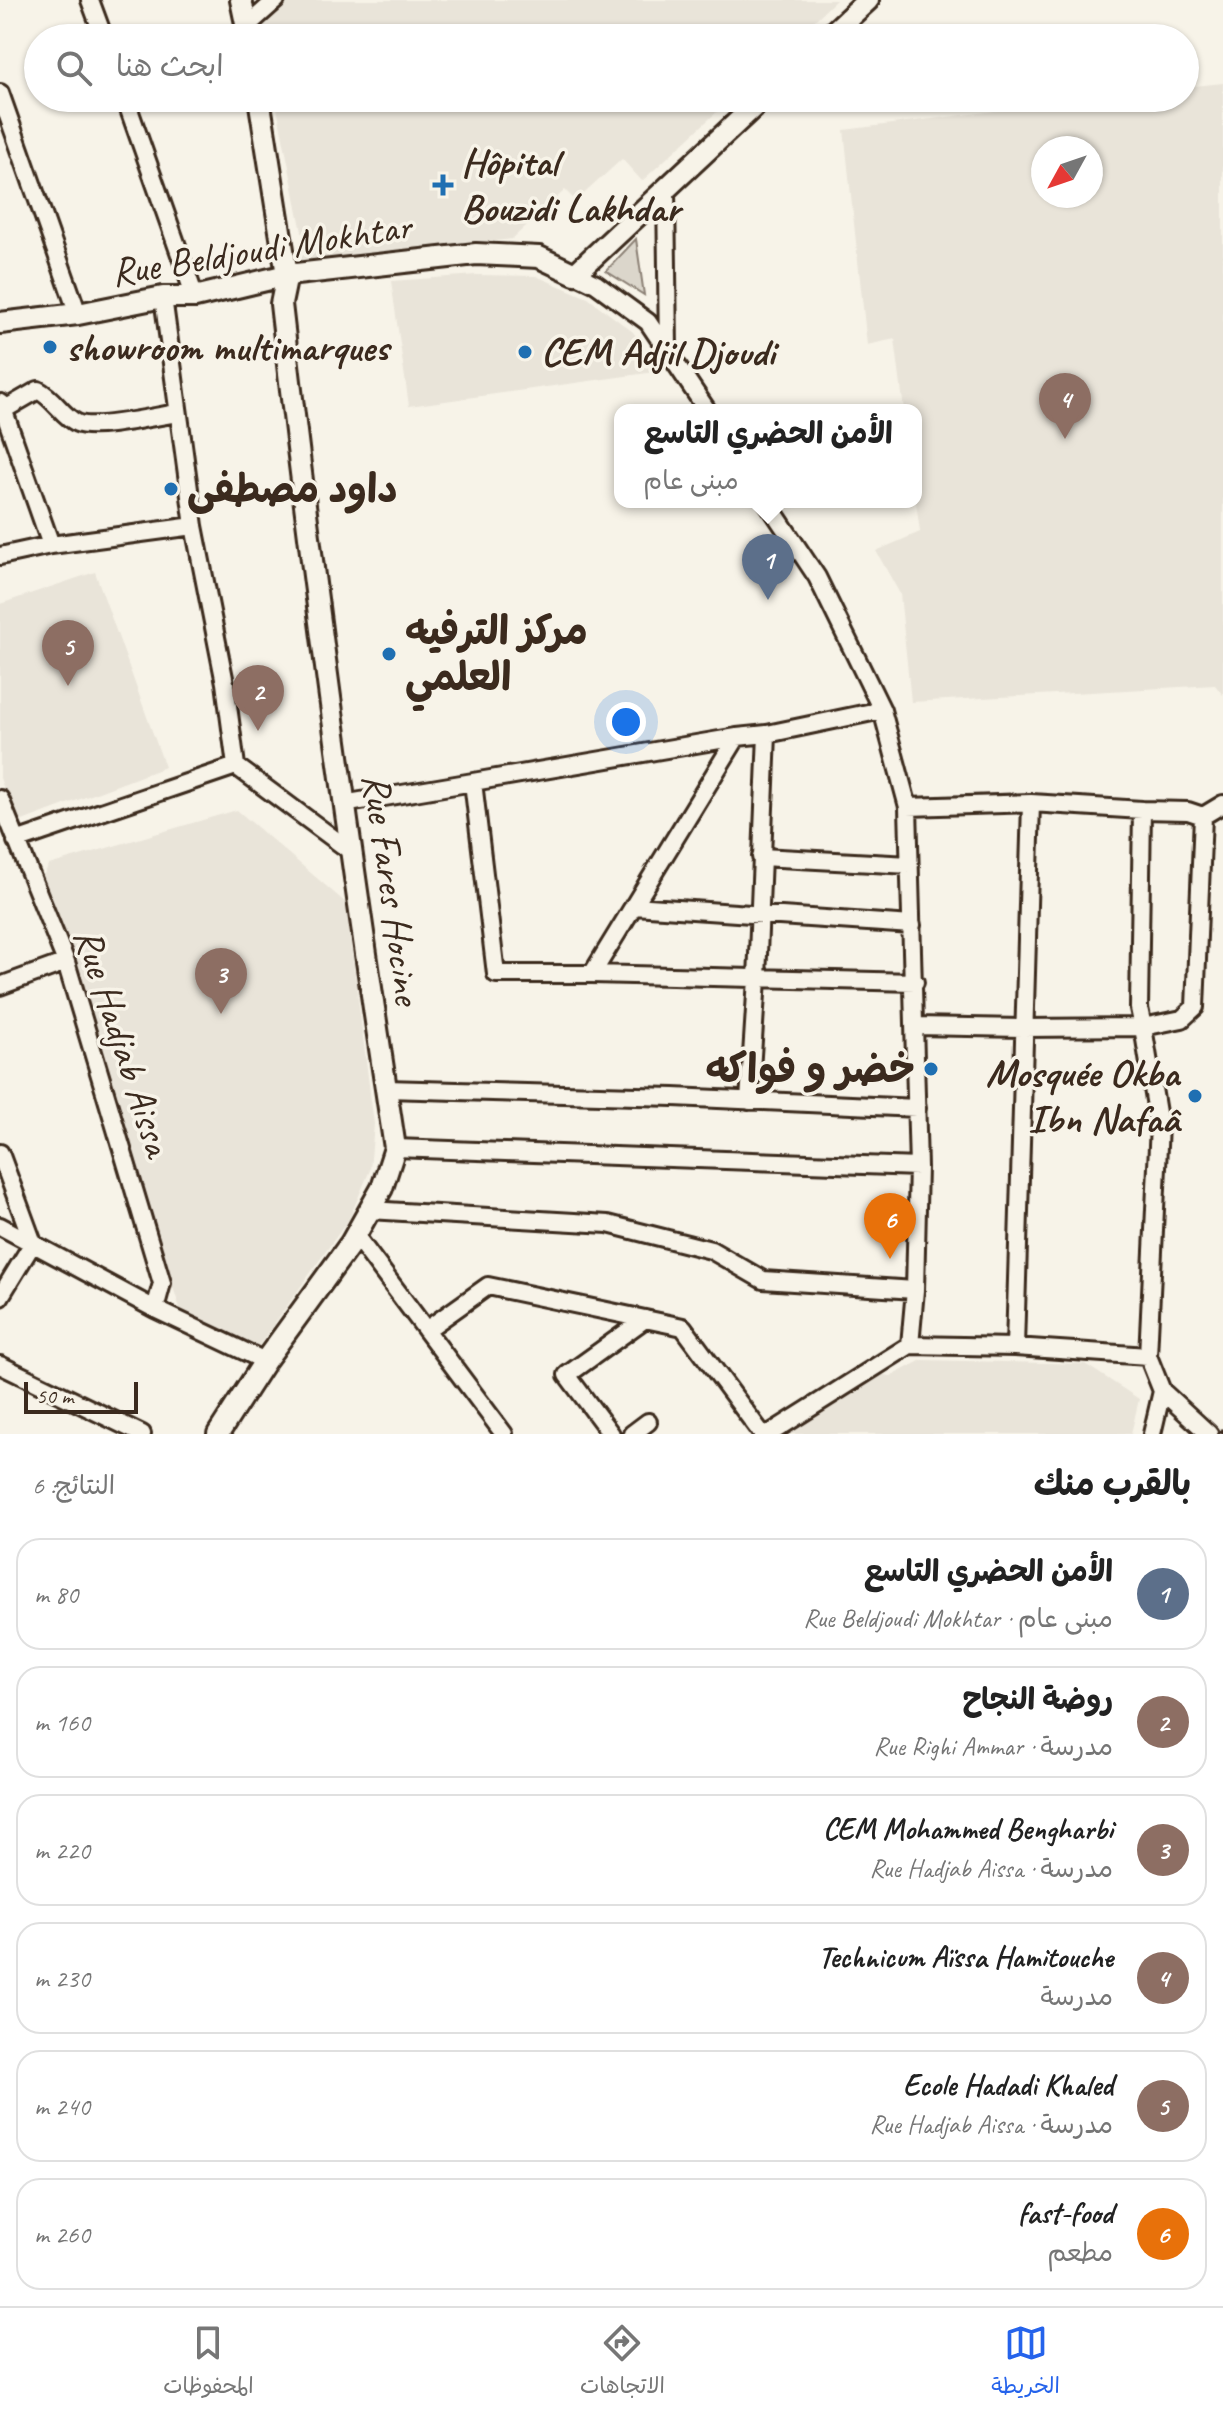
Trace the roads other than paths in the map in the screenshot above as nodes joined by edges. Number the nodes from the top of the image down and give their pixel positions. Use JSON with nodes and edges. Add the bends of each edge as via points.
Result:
{"nodes":[{"id":1,"x":90,"y":0,"type":"edge"},
{"id":2,"x":241,"y":0,"type":"edge"},
{"id":3,"x":276,"y":0,"type":"edge"},
{"id":4,"x":868,"y":0,"type":"edge"},
{"id":5,"x":99,"y":24,"type":"edge"},
{"id":6,"x":246,"y":24,"type":"edge"},
{"id":7,"x":255,"y":24,"type":"edge"},
{"id":8,"x":842,"y":24,"type":"edge"},
{"id":9,"x":0,"y":93,"type":"edge"},
{"id":10,"x":130,"y":112,"type":"edge"},
{"id":11,"x":261,"y":112,"type":"edge"},
{"id":12,"x":748,"y":112,"type":"edge"},
{"id":13,"x":666,"y":189,"type":"junction"},
{"id":14,"x":575,"y":274,"type":"junction"},
{"id":15,"x":287,"y":275,"type":"junction"},
{"id":16,"x":163,"y":297,"type":"junction"},
{"id":17,"x":195,"y":297,"type":"junction"},
{"id":18,"x":78,"y":314,"type":"junction"},
{"id":19,"x":0,"y":323,"type":"edge"},
{"id":20,"x":668,"y":351,"type":"junction"},
{"id":21,"x":703,"y":404,"type":"edge"},
{"id":22,"x":1,"y":408,"type":"edge"},
{"id":23,"x":178,"y":413,"type":"junction"},
{"id":24,"x":771,"y":508,"type":"edge"},
{"id":25,"x":194,"y":526,"type":"junction"},
{"id":26,"x":51,"y":545,"type":"junction"},
{"id":27,"x":0,"y":556,"type":"edge"},
{"id":28,"x":882,"y":710,"type":"junction"},
{"id":29,"x":767,"y":734,"type":"junction"},
{"id":30,"x":737,"y":737,"type":"junction"},
{"id":31,"x":236,"y":766,"type":"junction"},
{"id":32,"x":473,"y":782,"type":"junction"},
{"id":33,"x":0,"y":799,"type":"edge"},
{"id":34,"x":1031,"y":803,"type":"junction"},
{"id":35,"x":343,"y":804,"type":"junction"},
{"id":36,"x":1223,"y":804,"type":"edge"},
{"id":37,"x":908,"y":807,"type":"junction"},
{"id":38,"x":1142,"y":810,"type":"junction"},
{"id":39,"x":1203,"y":816,"type":"junction"},
{"id":40,"x":16,"y":841,"type":"junction"},
{"id":41,"x":349,"y":850,"type":"junction"},
{"id":42,"x":761,"y":857,"type":"junction"},
{"id":43,"x":910,"y":865,"type":"junction"},
{"id":44,"x":634,"y":906,"type":"junction"},
{"id":45,"x":758,"y":914,"type":"junction"},
{"id":46,"x":912,"y":925,"type":"junction"},
{"id":47,"x":66,"y":962,"type":"junction"},
{"id":48,"x":592,"y":974,"type":"junction"},
{"id":49,"x":757,"y":979,"type":"junction"},
{"id":50,"x":915,"y":982,"type":"junction"},
{"id":51,"x":0,"y":986,"type":"edge"},
{"id":52,"x":916,"y":1026,"type":"junction"},
{"id":53,"x":1143,"y":1027,"type":"junction"},
{"id":54,"x":1022,"y":1028,"type":"junction"},
{"id":55,"x":386,"y":1089,"type":"junction"},
{"id":56,"x":749,"y":1101,"type":"junction"},
{"id":57,"x":917,"y":1108,"type":"junction"},
{"id":58,"x":395,"y":1148,"type":"junction"},
{"id":59,"x":0,"y":1153,"type":"edge"},
{"id":60,"x":918,"y":1167,"type":"junction"},
{"id":61,"x":369,"y":1210,"type":"junction"},
{"id":62,"x":0,"y":1226,"type":"edge"},
{"id":63,"x":355,"y":1235,"type":"junction"},
{"id":64,"x":33,"y":1243,"type":"junction"},
{"id":65,"x":915,"y":1290,"type":"junction"},
{"id":66,"x":0,"y":1297,"type":"edge"},
{"id":67,"x":155,"y":1309,"type":"junction"},
{"id":68,"x":645,"y":1319,"type":"junction"},
{"id":69,"x":426,"y":1330,"type":"junction"},
{"id":70,"x":910,"y":1345,"type":"junction"},
{"id":71,"x":1015,"y":1347,"type":"junction"},
{"id":72,"x":1148,"y":1356,"type":"junction"},
{"id":73,"x":265,"y":1361,"type":"junction"},
{"id":74,"x":0,"y":1365,"type":"edge"},
{"id":75,"x":1162,"y":1391,"type":"junction"},
{"id":76,"x":648,"y":1422,"type":"dead end"},
{"id":77,"x":142,"y":1434,"type":"edge"},
{"id":78,"x":218,"y":1434,"type":"edge"},
{"id":79,"x":504,"y":1434,"type":"edge"},
{"id":80,"x":611,"y":1434,"type":"edge"},
{"id":81,"x":632,"y":1434,"type":"edge"},
{"id":82,"x":762,"y":1434,"type":"edge"},
{"id":83,"x":769,"y":1434,"type":"edge"},
{"id":84,"x":1152,"y":1434,"type":"edge"},
{"id":85,"x":1209,"y":1434,"type":"edge"}],
"edges":[{"from":1,"to":5,"type":"street"},
{"from":2,"to":6,"type":"street"},
{"from":3,"to":7,"type":"street"},
{"from":4,"to":8,"type":"street"},
{"from":9,"to":18,"type":"street"},
{"from":10,"to":17,"type":"street"},
{"from":11,"to":15,"type":"street"},
{"from":12,"to":13,"type":"street"},
{"from":13,"to":14,"type":"street"},
{"from":13,"to":20,"type":"street"},
{"from":14,"to":15,"type":"street","name":"Rue Beldjoudi Mokhtar","via":[[539,257],[476,254]]},
{"from":14,"to":20,"type":"street","name":"Rue Beldjoudi Mokhtar","via":[[648,322]]},
{"from":15,"to":17,"type":"street","name":"Rue Beldjoudi Mokhtar"},
{"from":15,"to":35,"type":"street","name":"Rue Fares Hocine","via":[[281,304]]},
{"from":16,"to":17,"type":"street","name":"Rue Beldjoudi Mokhtar"},
{"from":16,"to":18,"type":"street","name":"Rue Beldjoudi Mokhtar"},
{"from":16,"to":23,"type":"street"},
{"from":18,"to":19,"type":"street","name":"Rue Beldjoudi Mokhtar"},
{"from":20,"to":21,"type":"street","name":"Rue Beldjoudi Mokhtar"},
{"from":22,"to":23,"type":"street","via":[[38,390],[70,419],[90,427]]},
{"from":22,"to":26,"type":"street"},
{"from":23,"to":25,"type":"street"},
{"from":24,"to":28,"type":"street","via":[[817,577]]},
{"from":25,"to":26,"type":"street"},
{"from":25,"to":31,"type":"street"},
{"from":26,"to":27,"type":"street"},
{"from":28,"to":29,"type":"street"},
{"from":28,"to":37,"type":"street"},
{"from":29,"to":30,"type":"street"},
{"from":29,"to":42,"type":"street"},
{"from":30,"to":32,"type":"street"},
{"from":30,"to":44,"type":"street"},
{"from":31,"to":40,"type":"street"},
{"from":31,"to":41,"type":"street"},
{"from":32,"to":35,"type":"street"},
{"from":32,"to":48,"type":"street","via":[[496,974]]},
{"from":33,"to":40,"type":"street","name":"Rue Hadjab Aissa"},
{"from":34,"to":37,"type":"street"},
{"from":34,"to":38,"type":"street"},
{"from":34,"to":54,"type":"street"},
{"from":35,"to":41,"type":"street","name":"Rue Fares Hocine"},
{"from":36,"to":39,"type":"street"},
{"from":37,"to":43,"type":"street"},
{"from":38,"to":39,"type":"street"},
{"from":38,"to":53,"type":"street"},
{"from":39,"to":53,"type":"street","via":[[1195,1007],[1182,1019]]},
{"from":40,"to":47,"type":"street","name":"Rue Hadjab Aissa"},
{"from":41,"to":55,"type":"street","name":"Rue Fares Hocine"},
{"from":42,"to":43,"type":"street"},
{"from":42,"to":45,"type":"street"},
{"from":43,"to":46,"type":"street"},
{"from":44,"to":45,"type":"street"},
{"from":44,"to":48,"type":"street"},
{"from":45,"to":46,"type":"street"},
{"from":45,"to":49,"type":"street"},
{"from":46,"to":50,"type":"street"},
{"from":47,"to":51,"type":"street"},
{"from":47,"to":67,"type":"street","name":"Rue Hadjab Aissa","via":[[162,1283]]},
{"from":48,"to":49,"type":"street"},
{"from":49,"to":50,"type":"street"},
{"from":49,"to":56,"type":"street"},
{"from":50,"to":52,"type":"street"},
{"from":52,"to":54,"type":"street"},
{"from":52,"to":57,"type":"street"},
{"from":53,"to":54,"type":"street"},
{"from":53,"to":72,"type":"street","via":[[1159,1125]]},
{"from":54,"to":71,"type":"street"},
{"from":55,"to":56,"type":"street"},
{"from":55,"to":58,"type":"street","name":"Rue Fares Hocine"},
{"from":56,"to":57,"type":"street"},
{"from":57,"to":60,"type":"street"},
{"from":58,"to":60,"type":"street"},
{"from":58,"to":61,"type":"street","name":"Rue Fares Hocine"},
{"from":59,"to":64,"type":"street"},
{"from":60,"to":65,"type":"street"},
{"from":61,"to":63,"type":"street","name":"Rue Fares Hocine"},
{"from":61,"to":65,"type":"street","via":[[608,1224],[711,1250],[763,1280]]},
{"from":62,"to":64,"type":"street"},
{"from":63,"to":69,"type":"street"},
{"from":63,"to":73,"type":"street","name":"Rue Fares Hocine"},
{"from":64,"to":66,"type":"street"},
{"from":64,"to":67,"type":"street"},
{"from":65,"to":70,"type":"street"},
{"from":67,"to":73,"type":"street"},
{"from":68,"to":69,"type":"street","via":[[488,1286]]},
{"from":68,"to":80,"type":"street","via":[[567,1375]]},
{"from":68,"to":82,"type":"street","via":[[683,1327]]},
{"from":69,"to":79,"type":"street"},
{"from":70,"to":71,"type":"street"},
{"from":70,"to":83,"type":"street"},
{"from":71,"to":72,"type":"street"},
{"from":72,"to":75,"type":"street"},
{"from":73,"to":78,"type":"street","name":"Rue Fares Hocine"},
{"from":74,"to":77,"type":"street"},
{"from":75,"to":84,"type":"street"},
{"from":75,"to":85,"type":"street"},
{"from":76,"to":81,"type":"street"}]}
